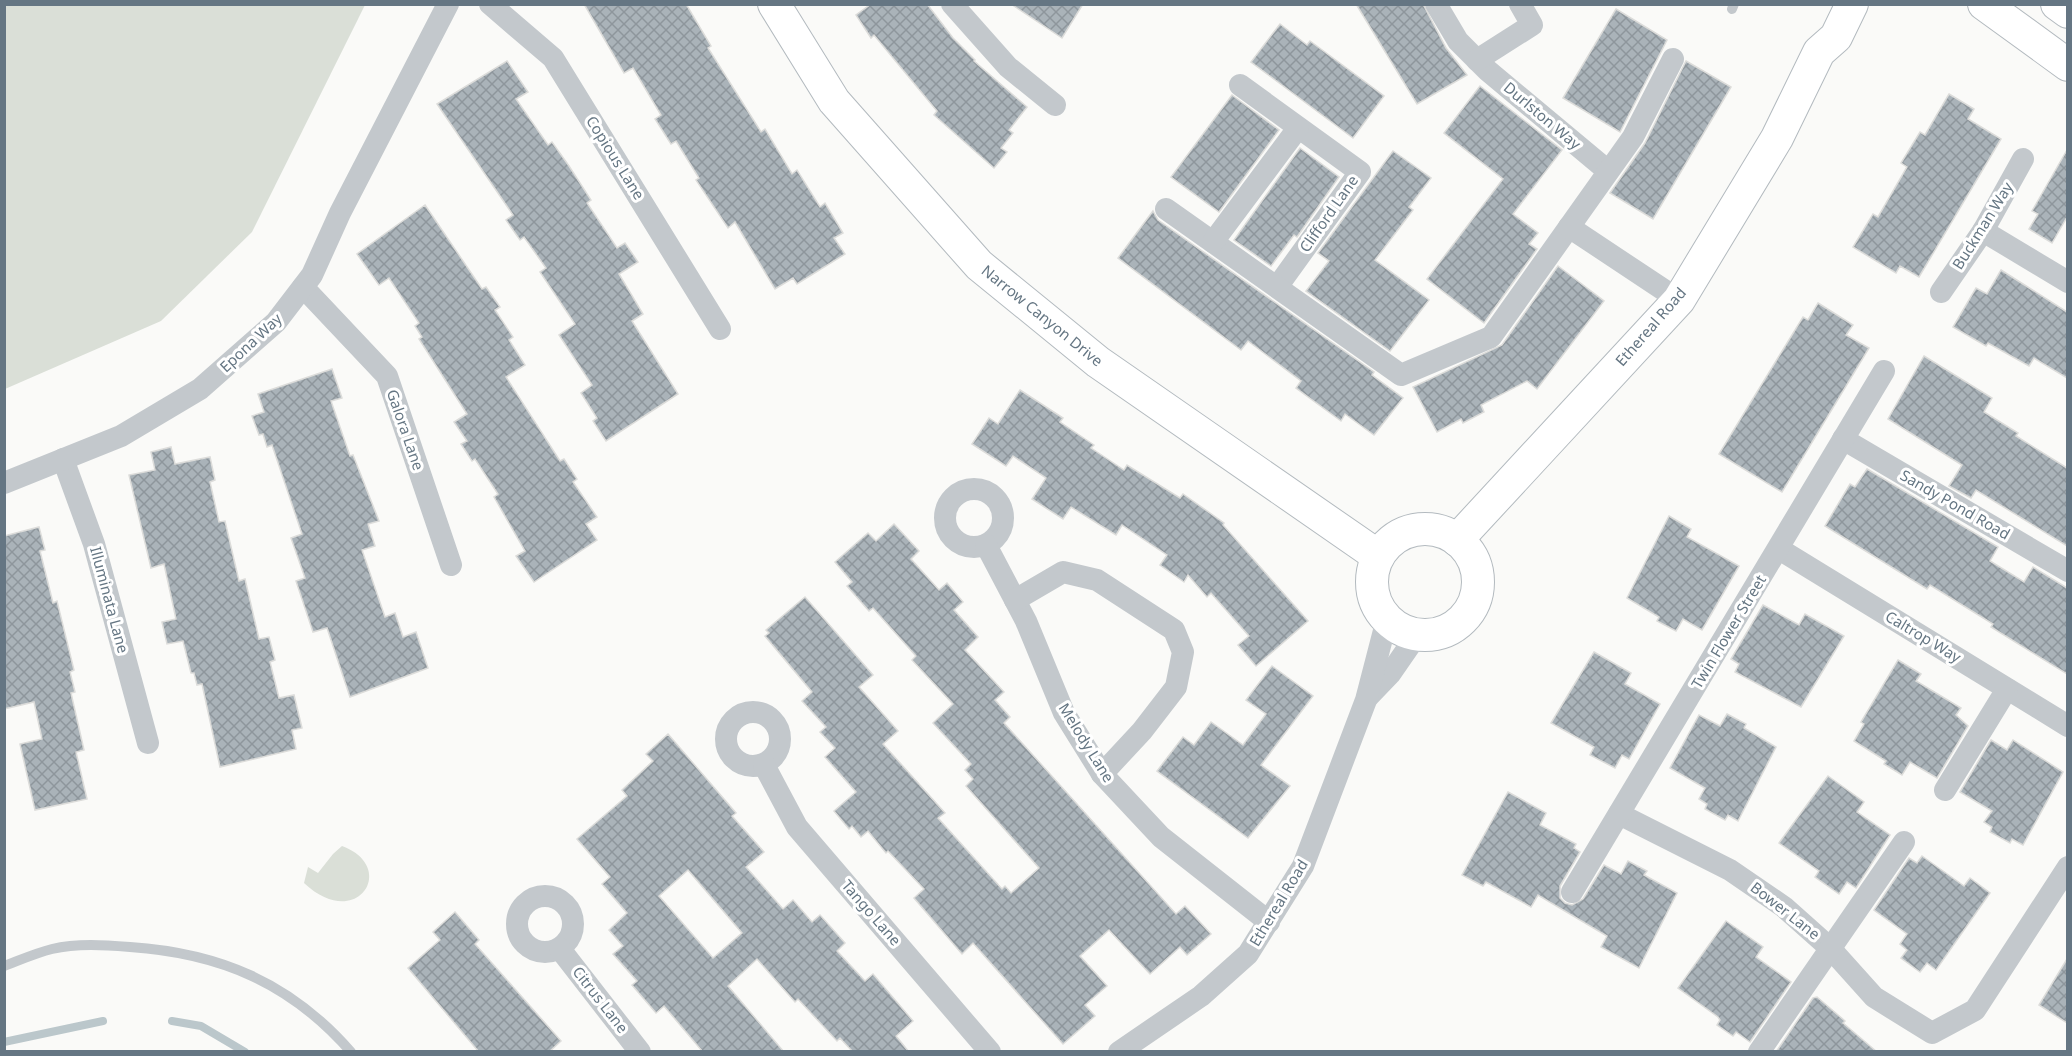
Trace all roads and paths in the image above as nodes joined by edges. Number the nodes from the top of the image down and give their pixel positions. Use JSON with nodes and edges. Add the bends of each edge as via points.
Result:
{"nodes":[{"id":1,"x":448,"y":4,"type":"edge"},
{"id":2,"x":490,"y":4,"type":"edge"},
{"id":3,"x":1436,"y":4,"type":"edge"},
{"id":4,"x":1520,"y":4,"type":"edge"},
{"id":5,"x":1831,"y":4,"type":"edge"},
{"id":6,"x":1852,"y":4,"type":"edge"},
{"id":7,"x":1984,"y":4,"type":"edge"},
{"id":8,"x":2057,"y":4,"type":"edge"},
{"id":9,"x":784,"y":8,"type":"edge"},
{"id":10,"x":962,"y":8,"type":"edge"},
{"id":11,"x":2067,"y":12,"type":"edge"},
{"id":12,"x":1819,"y":52,"type":"junction"},
{"id":13,"x":1673,"y":59,"type":"dead end"},
{"id":14,"x":1477,"y":60,"type":"junction"},
{"id":15,"x":2067,"y":65,"type":"edge"},
{"id":16,"x":1240,"y":85,"type":"dead end"},
{"id":17,"x":1055,"y":105,"type":"dead end"},
{"id":18,"x":1298,"y":128,"type":"junction"},
{"id":19,"x":2023,"y":159,"type":"dead end"},
{"id":20,"x":1608,"y":171,"type":"junction"},
{"id":21,"x":1166,"y":209,"type":"dead end"},
{"id":22,"x":1569,"y":227,"type":"junction"},
{"id":23,"x":1983,"y":231,"type":"junction"},
{"id":24,"x":1214,"y":242,"type":"junction"},
{"id":25,"x":2067,"y":282,"type":"edge"},
{"id":26,"x":303,"y":287,"type":"junction"},
{"id":27,"x":1277,"y":287,"type":"junction"},
{"id":28,"x":1941,"y":292,"type":"dead end"},
{"id":29,"x":1679,"y":300,"type":"junction"},
{"id":30,"x":720,"y":329,"type":"dead end"},
{"id":31,"x":1884,"y":371,"type":"dead end"},
{"id":32,"x":1843,"y":439,"type":"junction"},
{"id":33,"x":63,"y":459,"type":"junction"},
{"id":34,"x":4,"y":483,"type":"edge"},
{"id":35,"x":1458,"y":540,"type":"junction"},
{"id":36,"x":986,"y":545,"type":"dead end"},
{"id":37,"x":1779,"y":549,"type":"junction"},
{"id":38,"x":1378,"y":556,"type":"junction"},
{"id":39,"x":451,"y":565,"type":"dead end"},
{"id":40,"x":2067,"y":571,"type":"edge"},
{"id":41,"x":1016,"y":600,"type":"junction"},
{"id":42,"x":1387,"y":619,"type":"junction"},
{"id":43,"x":1417,"y":635,"type":"junction"},
{"id":44,"x":2007,"y":688,"type":"junction"},
{"id":45,"x":1366,"y":700,"type":"junction"},
{"id":46,"x":2067,"y":726,"type":"edge"},
{"id":47,"x":148,"y":743,"type":"dead end"},
{"id":48,"x":764,"y":765,"type":"dead end"},
{"id":49,"x":1102,"y":774,"type":"junction"},
{"id":50,"x":1945,"y":790,"type":"dead end"},
{"id":51,"x":1620,"y":814,"type":"junction"},
{"id":52,"x":1904,"y":842,"type":"dead end"},
{"id":53,"x":2067,"y":867,"type":"edge"},
{"id":54,"x":1572,"y":892,"type":"dead end"},
{"id":55,"x":2059,"y":899,"type":"edge"},
{"id":56,"x":1269,"y":922,"type":"junction"},
{"id":57,"x":1830,"y":948,"type":"junction"},
{"id":58,"x":560,"y":949,"type":"dead end"},
{"id":59,"x":4,"y":966,"type":"edge"},
{"id":60,"x":1933,"y":1042,"type":"edge"},
{"id":61,"x":351,"y":1052,"type":"edge"},
{"id":62,"x":640,"y":1052,"type":"edge"},
{"id":63,"x":990,"y":1052,"type":"edge"},
{"id":64,"x":1119,"y":1052,"type":"edge"},
{"id":65,"x":1759,"y":1052,"type":"edge"}],
"edges":[{"from":1,"to":26,"type":"street","name":"Epona Way"},
{"from":2,"to":30,"type":"street","name":"Copious Lane","via":[[553,58]]},
{"from":3,"to":14,"type":"street","name":"Durlston Way","via":[[1458,41]]},
{"from":4,"to":14,"type":"street","via":[[1532,25]]},
{"from":5,"to":12,"type":"street","name":"Ethereal Road","via":[[1819,32]]},
{"from":6,"to":12,"type":"street","name":"Ethereal Road","via":[[1836,37]]},
{"from":7,"to":15,"type":"street"},
{"from":8,"to":11,"type":"street"},
{"from":9,"to":38,"type":"street","name":"Narrow Canyon Drive","via":[[834,101],[979,265],[1098,362]]},
{"from":10,"to":17,"type":"street","via":[[1008,67]]},
{"from":12,"to":29,"type":"street","name":"Ethereal Road","via":[[1777,138]]},
{"from":13,"to":20,"type":"street","via":[[1633,137]]},
{"from":14,"to":20,"type":"street","name":"Durlston Way"},
{"from":16,"to":18,"type":"street","name":"Clifford Lane"},
{"from":18,"to":24,"type":"street"},
{"from":18,"to":27,"type":"street","name":"Clifford Lane","via":[[1360,172]]},
{"from":19,"to":23,"type":"street","name":"Buckman Way"},
{"from":20,"to":22,"type":"street"},
{"from":21,"to":24,"type":"street"},
{"from":22,"to":27,"type":"street","via":[[1491,337],[1401,375]]},
{"from":22,"to":29,"type":"street"},
{"from":23,"to":25,"type":"street"},
{"from":23,"to":28,"type":"street","name":"Buckman Way"},
{"from":24,"to":27,"type":"street"},
{"from":26,"to":33,"type":"street","name":"Epona Way","via":[[276,322],[200,389],[121,436]]},
{"from":26,"to":39,"type":"street","name":"Galora Lane","via":[[387,376]]},
{"from":29,"to":35,"type":"street","name":"Ethereal Road"},
{"from":31,"to":32,"type":"street","name":"Twin Flower Street"},
{"from":32,"to":37,"type":"street","name":"Twin Flower Street"},
{"from":32,"to":40,"type":"street","name":"Sandy Pond Road"},
{"from":33,"to":34,"type":"street","name":"Epona Way"},
{"from":33,"to":47,"type":"street","name":"Illuminata Lane","via":[[94,544]]},
{"from":35,"to":38,"type":"street","via":[[1444,532],[1414,530],[1400,535]]},
{"from":35,"to":43,"type":"street","via":[[1476,565],[1477,597],[1470,612],[1446,632]]},
{"from":36,"to":41,"type":"street","name":"Melody Lane"},
{"from":37,"to":44,"type":"street","name":"Caltrop Way"},
{"from":37,"to":51,"type":"street","name":"Twin Flower Street"},
{"from":38,"to":42,"type":"street","via":[[1373,589]]},
{"from":41,"to":49,"type":"street","name":"Melody Lane","via":[[1064,713]]},
{"from":41,"to":49,"type":"street","via":[[1063,572],[1097,580],[1174,630],[1183,652],[1176,687]]},
{"from":42,"to":43,"type":"street"},
{"from":42,"to":45,"type":"street","name":"Ethereal Road"},
{"from":43,"to":45,"type":"street","name":"Ethereal Road"},
{"from":44,"to":46,"type":"street","name":"Caltrop Way"},
{"from":44,"to":50,"type":"street"},
{"from":45,"to":56,"type":"street","name":"Ethereal Road","via":[[1304,866]]},
{"from":48,"to":63,"type":"street","name":"Tango Lane","via":[[797,827]]},
{"from":49,"to":56,"type":"street","name":"Melody Lane","via":[[1161,837]]},
{"from":51,"to":54,"type":"street","name":"Twin Flower Street"},
{"from":51,"to":57,"type":"street","name":"Bower Lane","via":[[1730,870],[1784,907]]},
{"from":52,"to":57,"type":"street"},
{"from":53,"to":55,"type":"street","name":"Bower Lane"},
{"from":55,"to":60,"type":"street","name":"Bower Lane","via":[[1975,1010]]},
{"from":56,"to":64,"type":"street","name":"Ethereal Road","via":[[1248,954],[1201,996]]},
{"from":57,"to":60,"type":"street","name":"Bower Lane","via":[[1874,997]]},
{"from":57,"to":65,"type":"street"},
{"from":58,"to":62,"type":"street","name":"Citrus Lane"},
{"from":59,"to":61,"type":"lane","via":[[53,949],[97,945],[197,955],[239,968],[280,989],[331,1028]]}]}
